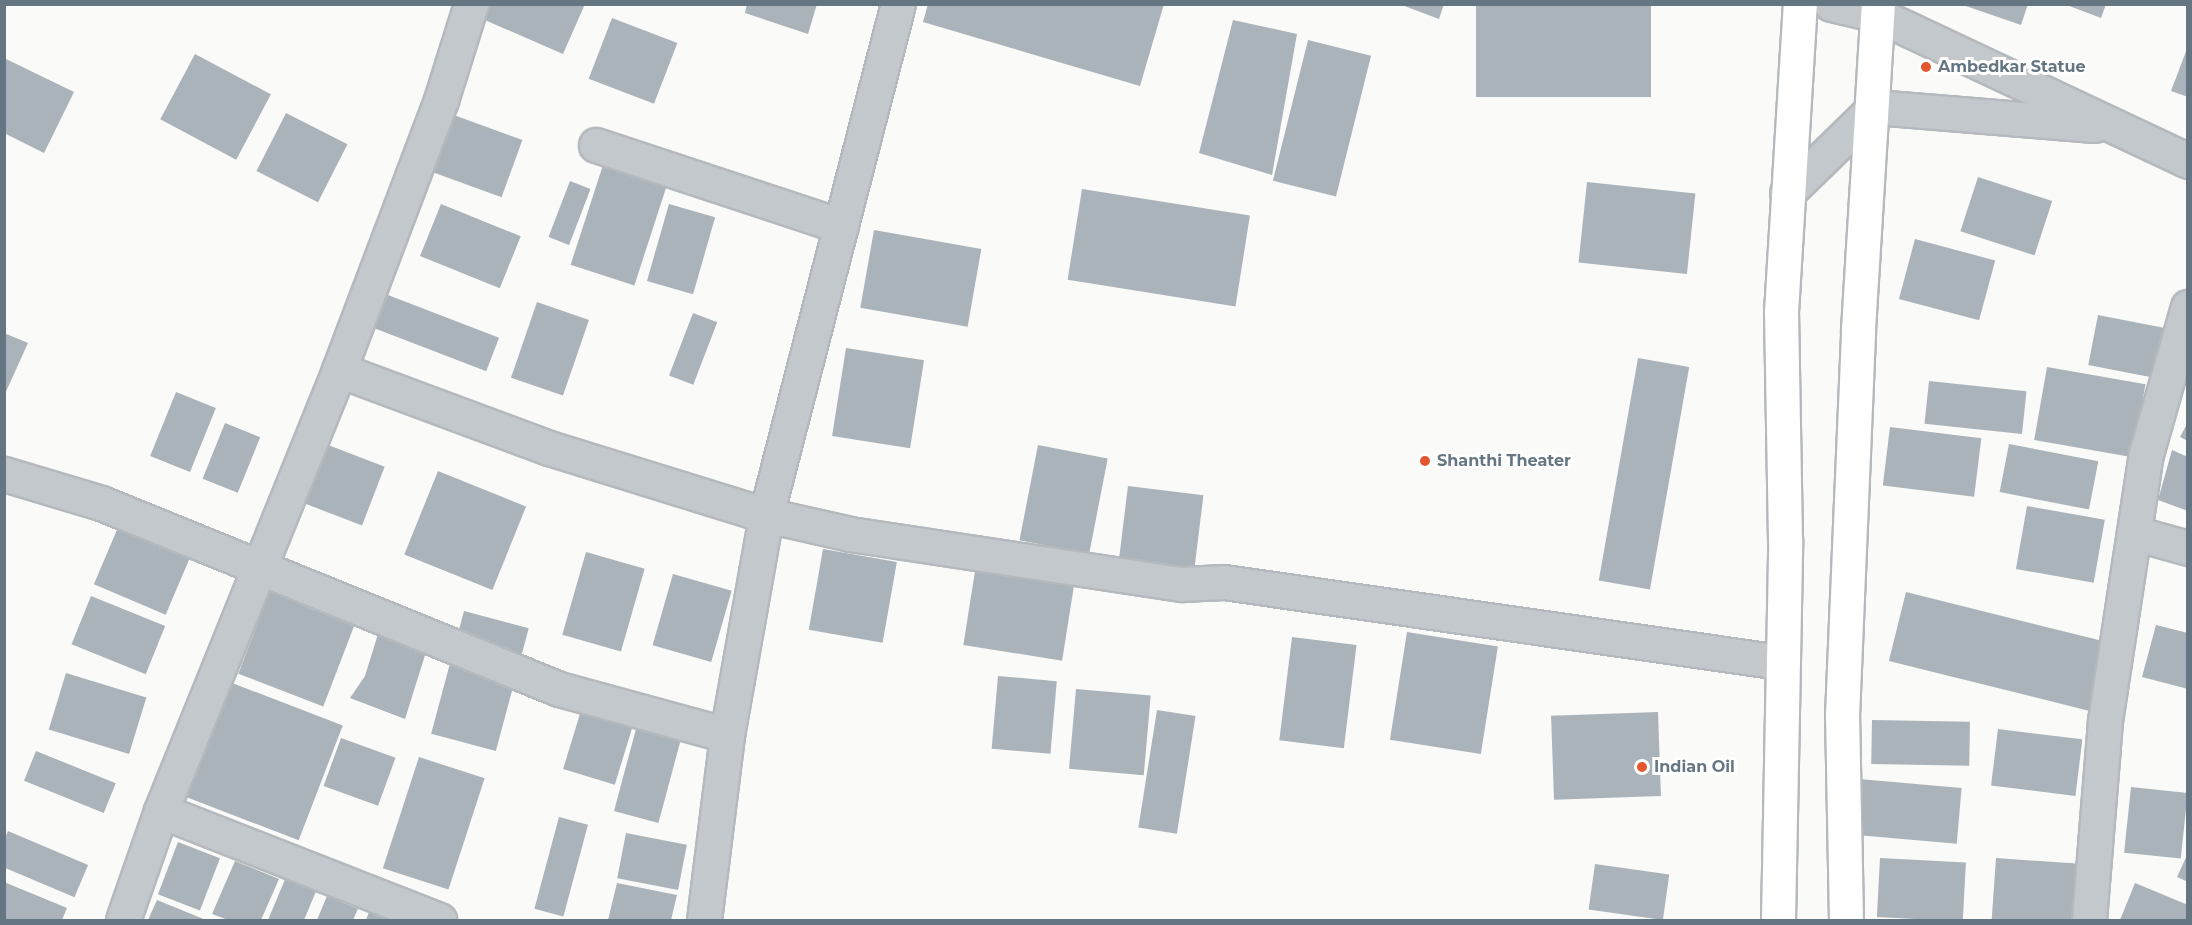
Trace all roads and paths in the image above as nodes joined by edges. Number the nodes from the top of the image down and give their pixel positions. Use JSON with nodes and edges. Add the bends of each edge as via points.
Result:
{"nodes":[{"id":1,"x":471,"y":4,"type":"edge"},
{"id":2,"x":898,"y":4,"type":"edge"},
{"id":3,"x":1800,"y":4,"type":"edge"},
{"id":4,"x":1831,"y":4,"type":"edge"},
{"id":5,"x":1878,"y":10,"type":"edge"},
{"id":6,"x":1875,"y":107,"type":"junction"},
{"id":7,"x":2114,"y":127,"type":"junction"},
{"id":8,"x":596,"y":145,"type":"dead end"},
{"id":9,"x":2187,"y":161,"type":"edge"},
{"id":10,"x":1787,"y":193,"type":"junction"},
{"id":11,"x":840,"y":226,"type":"junction"},
{"id":12,"x":2187,"y":308,"type":"edge"},
{"id":13,"x":339,"y":370,"type":"junction"},
{"id":14,"x":4,"y":474,"type":"edge"},
{"id":15,"x":766,"y":515,"type":"junction"},
{"id":16,"x":2134,"y":533,"type":"junction"},
{"id":17,"x":2187,"y":548,"type":"edge"},
{"id":18,"x":258,"y":569,"type":"junction"},
{"id":19,"x":1780,"y":662,"type":"junction"},
{"id":20,"x":727,"y":735,"type":"junction"},
{"id":21,"x":161,"y":811,"type":"junction"},
{"id":22,"x":123,"y":921,"type":"edge"},
{"id":23,"x":439,"y":921,"type":"edge"},
{"id":24,"x":704,"y":921,"type":"edge"},
{"id":25,"x":1778,"y":921,"type":"edge"},
{"id":26,"x":1846,"y":921,"type":"edge"},
{"id":27,"x":2089,"y":921,"type":"edge"}],
"edges":[{"from":1,"to":13,"type":"street","via":[[441,100]]},
{"from":2,"to":11,"type":"street"},
{"from":3,"to":10,"type":"highway"},
{"from":4,"to":5,"type":"street"},
{"from":5,"to":6,"type":"highway"},
{"from":5,"to":7,"type":"street"},
{"from":6,"to":7,"type":"street"},
{"from":6,"to":10,"type":"street"},
{"from":6,"to":26,"type":"highway","via":[[1858,329],[1842,717]]},
{"from":7,"to":9,"type":"street"},
{"from":8,"to":11,"type":"street"},
{"from":10,"to":19,"type":"highway","via":[[1781,312],[1785,540]]},
{"from":11,"to":15,"type":"street"},
{"from":12,"to":16,"type":"street","via":[[2146,454]]},
{"from":13,"to":15,"type":"street","via":[[549,448]]},
{"from":13,"to":18,"type":"street"},
{"from":14,"to":18,"type":"street","via":[[101,503]]},
{"from":15,"to":19,"type":"street","via":[[850,534],[1182,584],[1224,582]]},
{"from":15,"to":20,"type":"street"},
{"from":16,"to":17,"type":"street"},
{"from":16,"to":27,"type":"street","via":[[2105,721]]},
{"from":18,"to":20,"type":"street","via":[[559,689]]},
{"from":18,"to":21,"type":"street"},
{"from":19,"to":25,"type":"highway"},
{"from":20,"to":24,"type":"street"},
{"from":21,"to":22,"type":"street"},
{"from":21,"to":23,"type":"street"}]}
